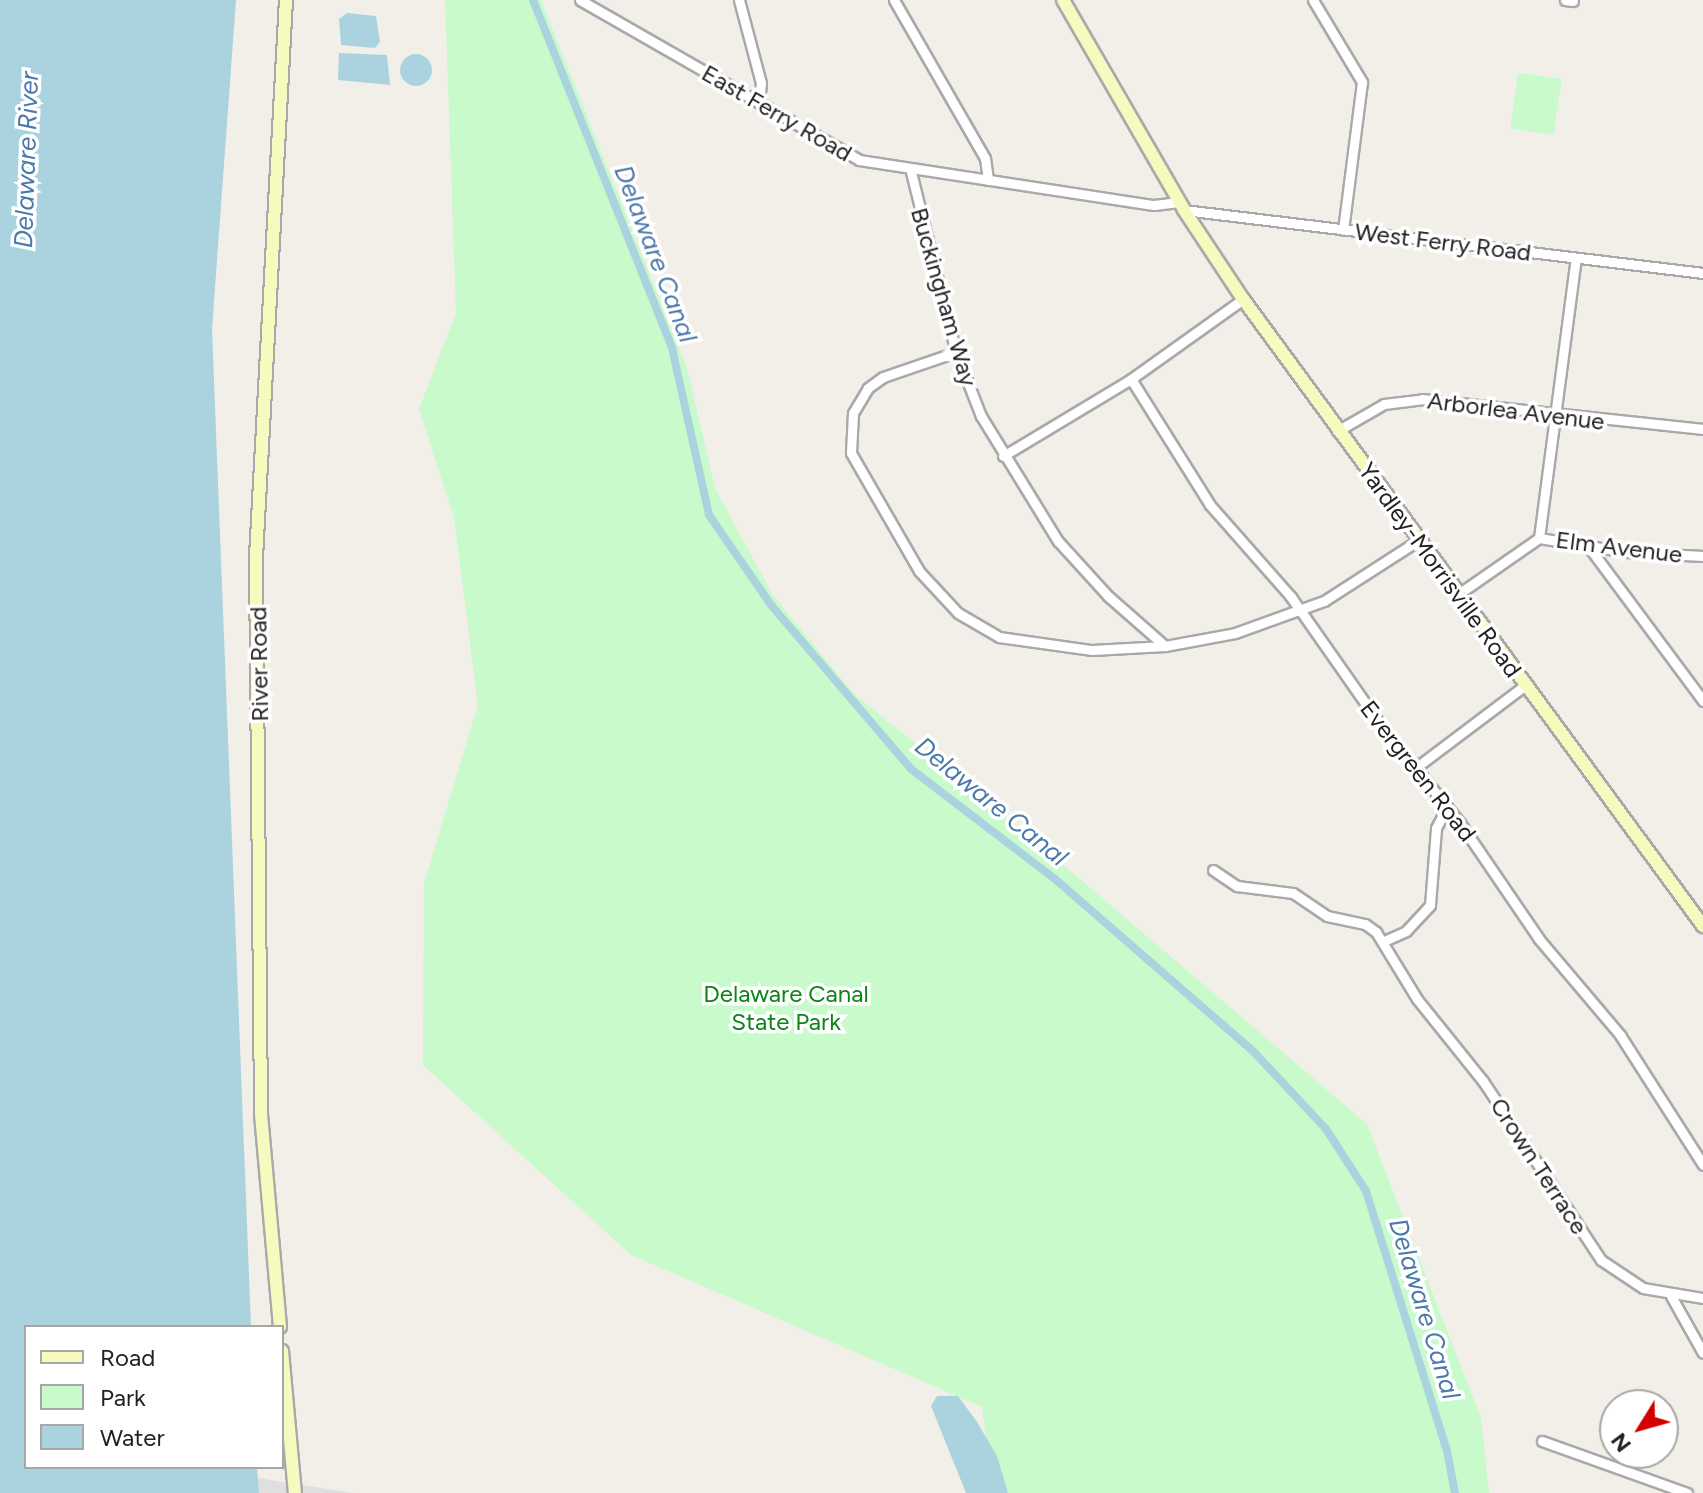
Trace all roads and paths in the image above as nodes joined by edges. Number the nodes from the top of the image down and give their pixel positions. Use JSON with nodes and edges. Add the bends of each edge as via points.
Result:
{"nodes":[{"id":1,"x":286,"y":0,"type":"edge"},
{"id":2,"x":580,"y":0,"type":"edge"},
{"id":3,"x":739,"y":0,"type":"edge"},
{"id":4,"x":894,"y":0,"type":"edge"},
{"id":5,"x":1063,"y":0,"type":"edge"},
{"id":6,"x":1313,"y":0,"type":"edge"},
{"id":7,"x":597,"y":4,"type":"edge"},
{"id":8,"x":759,"y":103,"type":"junction"},
{"id":9,"x":910,"y":168,"type":"junction"},
{"id":10,"x":988,"y":180,"type":"junction"},
{"id":11,"x":1182,"y":206,"type":"junction"},
{"id":12,"x":1343,"y":230,"type":"junction"},
{"id":13,"x":1576,"y":258,"type":"junction"},
{"id":14,"x":1703,"y":273,"type":"edge"},
{"id":15,"x":1243,"y":299,"type":"junction"},
{"id":16,"x":956,"y":352,"type":"junction"},
{"id":17,"x":1131,"y":379,"type":"junction"},
{"id":18,"x":1557,"y":416,"type":"junction"},
{"id":19,"x":1703,"y":429,"type":"edge"},
{"id":20,"x":1337,"y":431,"type":"junction"},
{"id":21,"x":1003,"y":456,"type":"junction"},
{"id":22,"x":1539,"y":538,"type":"junction"},
{"id":23,"x":1417,"y":541,"type":"junction"},
{"id":24,"x":1588,"y":546,"type":"junction"},
{"id":25,"x":1703,"y":556,"type":"edge"},
{"id":26,"x":1457,"y":595,"type":"junction"},
{"id":27,"x":1301,"y":611,"type":"junction"},
{"id":28,"x":1165,"y":646,"type":"junction"},
{"id":29,"x":1524,"y":686,"type":"junction"},
{"id":30,"x":1703,"y":701,"type":"edge"},
{"id":31,"x":1414,"y":769,"type":"junction"},
{"id":32,"x":1446,"y":809,"type":"junction"},
{"id":33,"x":1213,"y":870,"type":"dead end"},
{"id":34,"x":1703,"y":926,"type":"edge"},
{"id":35,"x":1384,"y":941,"type":"junction"},
{"id":36,"x":1703,"y":1165,"type":"edge"},
{"id":37,"x":1671,"y":1296,"type":"junction"},
{"id":38,"x":1703,"y":1298,"type":"edge"},
{"id":39,"x":280,"y":1325,"type":"edge"},
{"id":40,"x":1703,"y":1353,"type":"edge"},
{"id":41,"x":284,"y":1373,"type":"edge"},
{"id":42,"x":1542,"y":1441,"type":"dead end"},
{"id":43,"x":295,"y":1493,"type":"edge"},
{"id":44,"x":1687,"y":1493,"type":"edge"}],
"edges":[{"from":1,"to":39,"type":"main road","name":"River Road","via":[[256,551],[261,1113]]},
{"from":2,"to":7,"type":"street","name":"East Ferry Road"},
{"from":3,"to":8,"type":"street","via":[[761,83]]},
{"from":4,"to":10,"type":"street","via":[[985,158]]},
{"from":5,"to":11,"type":"main road","name":"Yardley-Morrisville Road"},
{"from":6,"to":12,"type":"street","via":[[1362,82]]},
{"from":7,"to":8,"type":"street","name":"East Ferry Road"},
{"from":8,"to":9,"type":"street","name":"East Ferry Road","via":[[859,160]]},
{"from":9,"to":10,"type":"street","name":"East Ferry Road"},
{"from":9,"to":16,"type":"street","name":"Buckingham Way"},
{"from":10,"to":11,"type":"street","name":"East Ferry Road"},
{"from":11,"to":12,"type":"street","name":"West Ferry Road"},
{"from":11,"to":15,"type":"main road","name":"Yardley-Morrisville Road"},
{"from":12,"to":13,"type":"street","name":"West Ferry Road"},
{"from":13,"to":14,"type":"street","name":"West Ferry Road"},
{"from":13,"to":18,"type":"street"},
{"from":15,"to":17,"type":"street"},
{"from":15,"to":20,"type":"main road","name":"Yardley-Morrisville Road"},
{"from":16,"to":21,"type":"street","name":"Buckingham Way"},
{"from":16,"to":28,"type":"street","via":[[875,382],[862,395],[851,422],[854,463],[919,571],[958,613],[1014,642],[1092,650]]},
{"from":17,"to":21,"type":"street"},
{"from":17,"to":27,"type":"street","name":"Evergreen Road","via":[[1210,505]]},
{"from":18,"to":19,"type":"street","name":"Arborlea Avenue"},
{"from":18,"to":20,"type":"street","name":"Arborlea Avenue","via":[[1406,399],[1374,408]]},
{"from":18,"to":22,"type":"street"},
{"from":20,"to":23,"type":"main road","name":"Yardley-Morrisville Road"},
{"from":21,"to":28,"type":"street","name":"Buckingham Way","via":[[1066,550]]},
{"from":22,"to":24,"type":"street","name":"Elm Avenue"},
{"from":22,"to":26,"type":"street","name":"Elm Avenue"},
{"from":23,"to":26,"type":"main road","name":"Yardley-Morrisville Road"},
{"from":23,"to":27,"type":"street"},
{"from":24,"to":25,"type":"street","name":"Elm Avenue"},
{"from":24,"to":30,"type":"street"},
{"from":26,"to":29,"type":"main road","name":"Yardley-Morrisville Road"},
{"from":27,"to":28,"type":"street","via":[[1235,633]]},
{"from":27,"to":31,"type":"street","name":"Evergreen Road"},
{"from":29,"to":31,"type":"street"},
{"from":29,"to":34,"type":"main road","name":"Yardley-Morrisville Road"},
{"from":31,"to":32,"type":"street","name":"Evergreen Road"},
{"from":32,"to":35,"type":"street","via":[[1436,828],[1430,905],[1406,931]]},
{"from":32,"to":36,"type":"street","name":"Evergreen Road","via":[[1539,939],[1620,1035]]},
{"from":33,"to":35,"type":"street","via":[[1237,886],[1293,893],[1327,916],[1365,924]]},
{"from":35,"to":37,"type":"street","name":"Crown Terrace","via":[[1408,984],[1483,1081],[1601,1260],[1630,1282]]},
{"from":37,"to":38,"type":"street","name":"Crown Terrace"},
{"from":37,"to":40,"type":"street"},
{"from":41,"to":43,"type":"main road"},
{"from":42,"to":44,"type":"street"}]}
